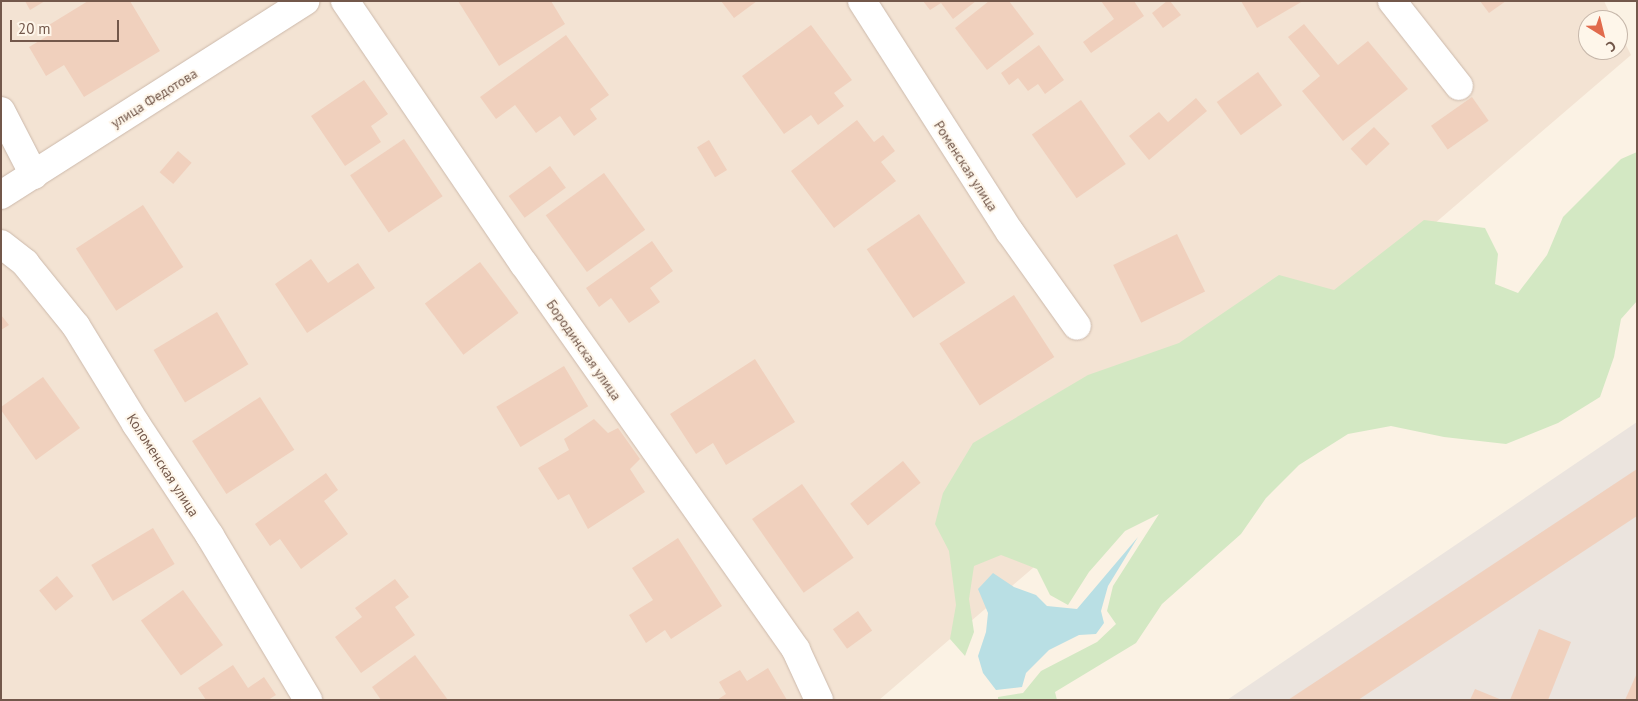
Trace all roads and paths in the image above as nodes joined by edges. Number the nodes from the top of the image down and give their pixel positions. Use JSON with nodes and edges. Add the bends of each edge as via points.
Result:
{"nodes":[{"id":1,"x":306,"y":1,"type":"edge"},
{"id":2,"x":345,"y":1,"type":"edge"},
{"id":3,"x":862,"y":1,"type":"edge"},
{"id":4,"x":1392,"y":1,"type":"edge"},
{"id":5,"x":1459,"y":86,"type":"dead end"},
{"id":6,"x":1,"y":111,"type":"edge"},
{"id":7,"x":34,"y":175,"type":"junction"},
{"id":8,"x":1,"y":196,"type":"edge"},
{"id":9,"x":1,"y":244,"type":"edge"},
{"id":10,"x":1077,"y":326,"type":"dead end"},
{"id":11,"x":308,"y":700,"type":"edge"},
{"id":12,"x":819,"y":700,"type":"edge"}],
"edges":[{"from":1,"to":7,"type":"street","name":"улица Федотова"},
{"from":2,"to":12,"type":"street","name":"Бородинская улица","via":[[524,264],[796,650]]},
{"from":3,"to":10,"type":"street","name":"Роменская улица","via":[[1010,232]]},
{"from":4,"to":5,"type":"street"},
{"from":6,"to":7,"type":"street"},
{"from":7,"to":8,"type":"street","name":"улица Федотова"},
{"from":9,"to":11,"type":"street","name":"Коломенская улица","via":[[25,263],[76,326],[210,536]]}]}
